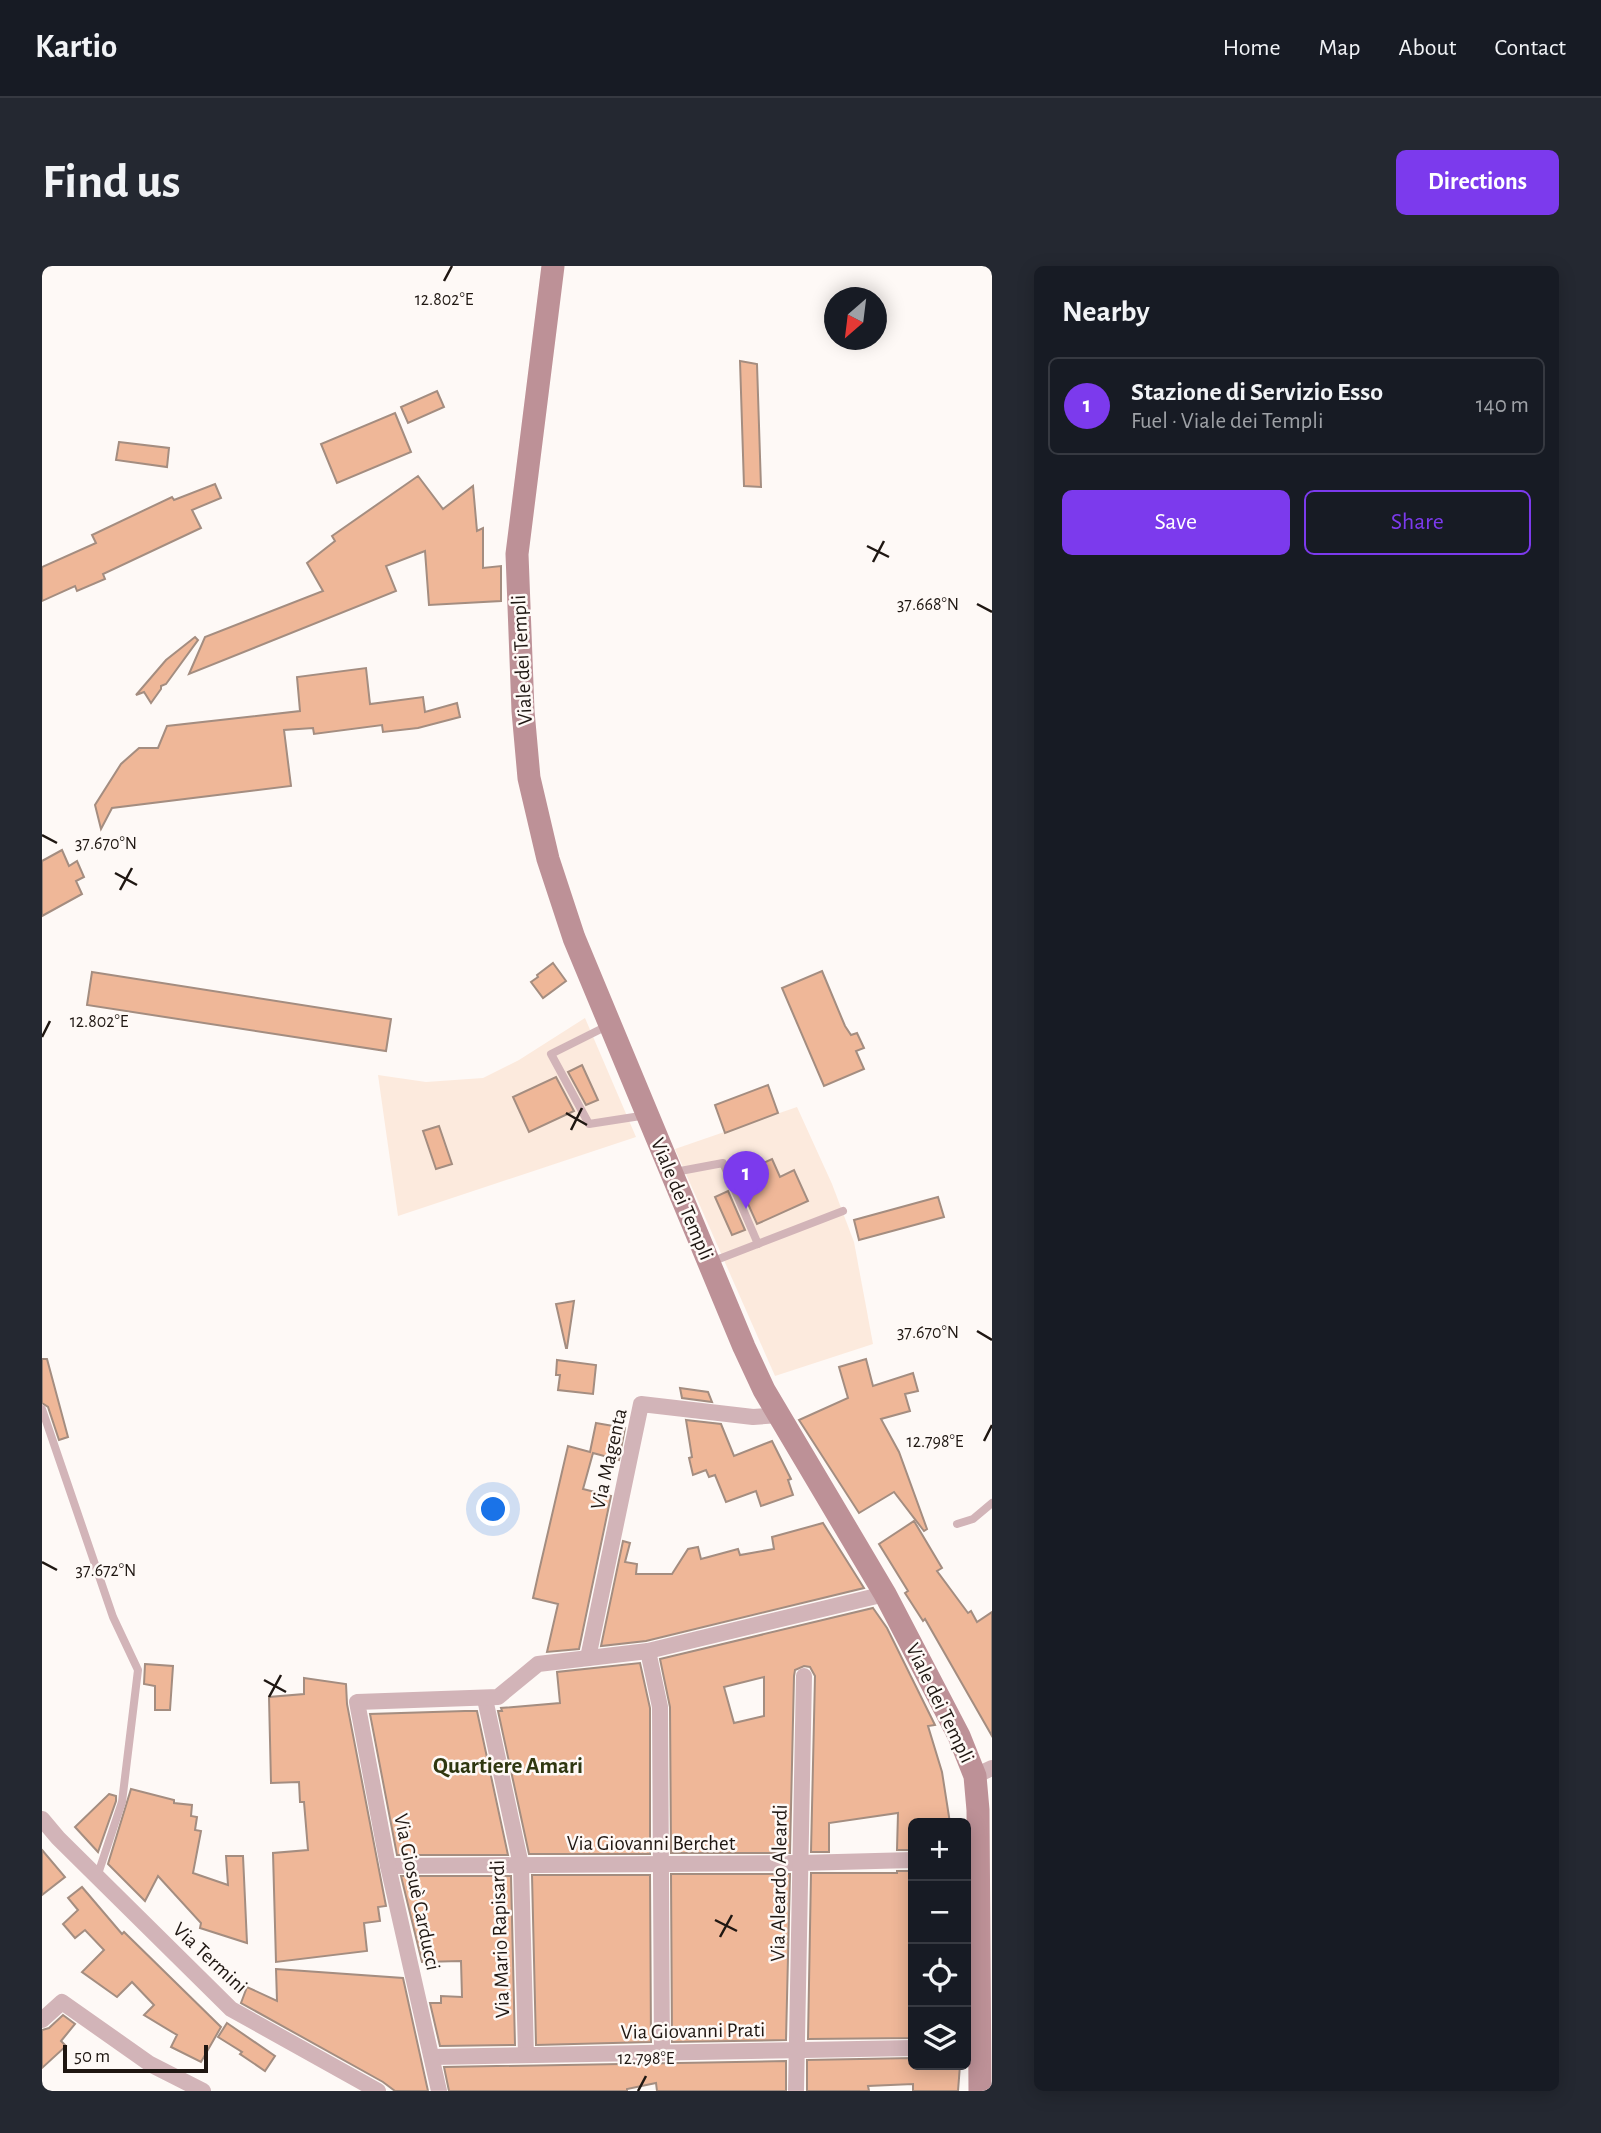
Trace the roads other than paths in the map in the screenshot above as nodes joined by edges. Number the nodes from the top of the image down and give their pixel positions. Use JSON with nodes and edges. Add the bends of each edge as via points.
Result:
{"nodes":[{"id":1,"x":553,"y":266,"type":"edge"},
{"id":2,"x":610,"y":1025,"type":"junction"},
{"id":3,"x":647,"y":1115,"type":"junction"},
{"id":4,"x":671,"y":1173,"type":"junction"},
{"id":5,"x":843,"y":1211,"type":"dead end"},
{"id":6,"x":758,"y":1244,"type":"junction"},
{"id":7,"x":709,"y":1264,"type":"junction"},
{"id":8,"x":42,"y":1409,"type":"edge"},
{"id":9,"x":779,"y":1415,"type":"junction"},
{"id":10,"x":992,"y":1503,"type":"edge"},
{"id":11,"x":957,"y":1524,"type":"dead end"},
{"id":12,"x":885,"y":1594,"type":"junction"},
{"id":13,"x":648,"y":1651,"type":"junction"},
{"id":14,"x":588,"y":1658,"type":"junction"},
{"id":15,"x":804,"y":1676,"type":"dead end"},
{"id":16,"x":485,"y":1699,"type":"junction"},
{"id":17,"x":983,"y":1772,"type":"edge"},
{"id":18,"x":42,"y":1819,"type":"edge"},
{"id":19,"x":972,"y":1858,"type":"edge"},
{"id":20,"x":908,"y":1860,"type":"edge"},
{"id":21,"x":800,"y":1863,"type":"junction"},
{"id":22,"x":662,"y":1864,"type":"junction"},
{"id":23,"x":388,"y":1866,"type":"junction"},
{"id":24,"x":522,"y":1866,"type":"junction"},
{"id":25,"x":97,"y":1877,"type":"junction"},
{"id":26,"x":986,"y":1915,"type":"edge"},
{"id":27,"x":42,"y":2020,"type":"edge"},
{"id":28,"x":972,"y":2046,"type":"edge"},
{"id":29,"x":908,"y":2048,"type":"edge"},
{"id":30,"x":796,"y":2050,"type":"junction"},
{"id":31,"x":662,"y":2053,"type":"junction"},
{"id":32,"x":526,"y":2055,"type":"junction"},
{"id":33,"x":432,"y":2057,"type":"junction"},
{"id":34,"x":203,"y":2091,"type":"edge"},
{"id":35,"x":378,"y":2091,"type":"edge"},
{"id":36,"x":439,"y":2091,"type":"edge"},
{"id":37,"x":796,"y":2091,"type":"edge"},
{"id":38,"x":980,"y":2091,"type":"edge"}],
"edges":[{"from":1,"to":2,"type":"main road","name":"Viale dei Templi","via":[[517,554],[523,711],[529,778],[548,859]]},
{"from":2,"to":3,"type":"main road","name":"Viale dei Templi"},
{"from":2,"to":3,"type":"lane","via":[[551,1054],[589,1124]]},
{"from":3,"to":4,"type":"main road","name":"Viale dei Templi"},
{"from":4,"to":6,"type":"lane","via":[[723,1163]]},
{"from":4,"to":7,"type":"main road","name":"Viale dei Templi"},
{"from":5,"to":6,"type":"lane"},
{"from":6,"to":7,"type":"lane"},
{"from":7,"to":9,"type":"main road","name":"Viale dei Templi"},
{"from":8,"to":25,"type":"lane","via":[[113,1617],[138,1670],[121,1802]]},
{"from":9,"to":12,"type":"main road","name":"Viale dei Templi"},
{"from":9,"to":14,"type":"street","name":"Via Magenta","via":[[753,1417],[641,1404]]},
{"from":10,"to":11,"type":"lane","via":[[973,1519]]},
{"from":12,"to":13,"type":"street"},
{"from":12,"to":17,"type":"main road","name":"Viale dei Templi","via":[[959,1736]]},
{"from":13,"to":14,"type":"street"},
{"from":13,"to":22,"type":"street","via":[[660,1707]]},
{"from":14,"to":16,"type":"street","via":[[538,1664],[498,1697]]},
{"from":15,"to":21,"type":"street","name":"Via Aleardo Aleardi"},
{"from":16,"to":23,"type":"street","name":"Via Giosuè Carducci","via":[[358,1702]]},
{"from":16,"to":24,"type":"street","name":"Via Mario Rapisardi"},
{"from":17,"to":19,"type":"main road","name":"Viale dei Templi"},
{"from":18,"to":25,"type":"street","name":"Via Termini"},
{"from":19,"to":26,"type":"main road","name":"Viale dei Templi"},
{"from":20,"to":21,"type":"street","name":"Via Giovanni Berchet"},
{"from":21,"to":22,"type":"street","name":"Via Giovanni Berchet"},
{"from":21,"to":30,"type":"street","name":"Via Aleardo Aleardi"},
{"from":22,"to":24,"type":"street","name":"Via Giovanni Berchet"},
{"from":22,"to":31,"type":"street"},
{"from":23,"to":24,"type":"street","name":"Via Giovanni Berchet"},
{"from":23,"to":33,"type":"street","name":"Via Giosuè Carducci"},
{"from":24,"to":32,"type":"street","name":"Via Mario Rapisardi"},
{"from":25,"to":35,"type":"street","name":"Via Termini","via":[[231,2009]]},
{"from":26,"to":28,"type":"main road","name":"Viale dei Templi"},
{"from":27,"to":34,"type":"street","via":[[62,2002],[150,2064]]},
{"from":28,"to":38,"type":"main road","name":"Viale dei Templi"},
{"from":29,"to":30,"type":"street","name":"Via Giovanni Prati"},
{"from":30,"to":31,"type":"street","name":"Via Giovanni Prati"},
{"from":30,"to":37,"type":"street","name":"Via Aleardo Aleardi"},
{"from":31,"to":32,"type":"street","name":"Via Giovanni Prati"},
{"from":32,"to":33,"type":"street","name":"Via Giovanni Prati"},
{"from":33,"to":36,"type":"street","name":"Via Giosuè Carducci"}]}
